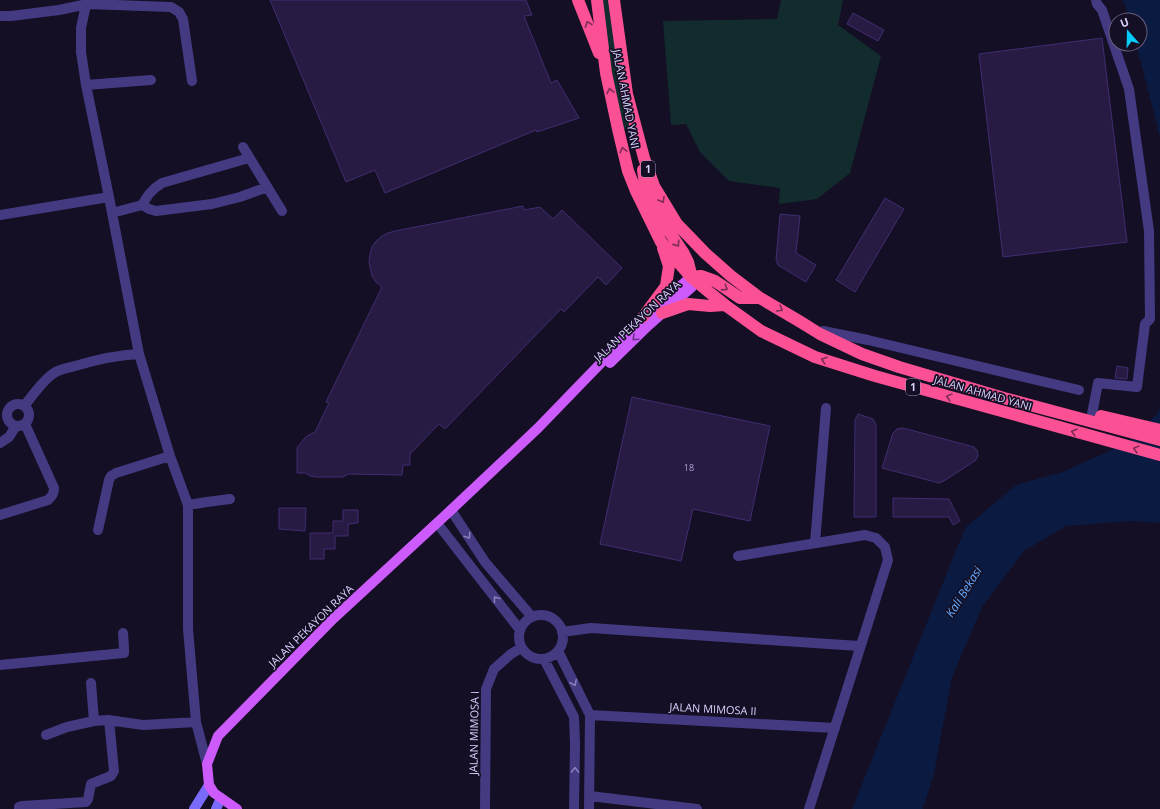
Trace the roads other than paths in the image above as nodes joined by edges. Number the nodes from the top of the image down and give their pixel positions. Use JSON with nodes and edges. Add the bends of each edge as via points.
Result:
{"nodes":[{"id":1,"x":578,"y":0,"type":"edge"},
{"id":2,"x":597,"y":0,"type":"edge"},
{"id":3,"x":614,"y":0,"type":"edge"},
{"id":4,"x":1096,"y":0,"type":"edge"},
{"id":5,"x":87,"y":2,"type":"edge"},
{"id":6,"x":0,"y":16,"type":"edge"},
{"id":7,"x":606,"y":73,"type":"junction"},
{"id":8,"x":151,"y":80,"type":"dead end"},
{"id":9,"x":192,"y":81,"type":"dead end"},
{"id":10,"x":86,"y":85,"type":"junction"},
{"id":11,"x":637,"y":130,"type":"junction"},
{"id":12,"x":242,"y":147,"type":"dead end"},
{"id":13,"x":249,"y":158,"type":"junction"},
{"id":14,"x":267,"y":187,"type":"junction"},
{"id":15,"x":109,"y":197,"type":"junction"},
{"id":16,"x":142,"y":205,"type":"junction"},
{"id":17,"x":282,"y":211,"type":"dead end"},
{"id":18,"x":112,"y":212,"type":"junction"},
{"id":19,"x":0,"y":215,"type":"edge"},
{"id":20,"x":661,"y":242,"type":"junction"},
{"id":21,"x":691,"y":277,"type":"junction"},
{"id":22,"x":760,"y":298,"type":"junction"},
{"id":23,"x":725,"y":306,"type":"junction"},
{"id":24,"x":662,"y":313,"type":"junction"},
{"id":25,"x":643,"y":318,"type":"junction"},
{"id":26,"x":799,"y":321,"type":"junction"},
{"id":27,"x":823,"y":332,"type":"junction"},
{"id":28,"x":139,"y":354,"type":"junction"},
{"id":29,"x":1080,"y":390,"type":"dead end"},
{"id":30,"x":25,"y":405,"type":"junction"},
{"id":31,"x":826,"y":408,"type":"dead end"},
{"id":32,"x":4,"y":410,"type":"edge"},
{"id":33,"x":1092,"y":414,"type":"junction"},
{"id":34,"x":13,"y":424,"type":"edge"},
{"id":35,"x":1118,"y":424,"type":"junction"},
{"id":36,"x":1160,"y":430,"type":"edge"},
{"id":37,"x":1160,"y":440,"type":"edge"},
{"id":38,"x":0,"y":443,"type":"edge"},
{"id":39,"x":1160,"y":455,"type":"edge"},
{"id":40,"x":170,"y":456,"type":"junction"},
{"id":41,"x":488,"y":475,"type":"junction"},
{"id":42,"x":230,"y":499,"type":"dead end"},
{"id":43,"x":188,"y":505,"type":"junction"},
{"id":44,"x":451,"y":510,"type":"junction"},
{"id":45,"x":0,"y":515,"type":"edge"},
{"id":46,"x":437,"y":523,"type":"junction"},
{"id":47,"x":98,"y":530,"type":"dead end"},
{"id":48,"x":815,"y":544,"type":"junction"},
{"id":49,"x":738,"y":556,"type":"dead end"},
{"id":50,"x":532,"y":617,"type":"junction"},
{"id":51,"x":520,"y":630,"type":"junction"},
{"id":52,"x":562,"y":632,"type":"junction"},
{"id":53,"x":123,"y":633,"type":"dead end"},
{"id":54,"x":859,"y":646,"type":"junction"},
{"id":55,"x":521,"y":648,"type":"junction"},
{"id":56,"x":558,"y":651,"type":"junction"},
{"id":57,"x":544,"y":659,"type":"junction"},
{"id":58,"x":0,"y":665,"type":"edge"},
{"id":59,"x":91,"y":683,"type":"dead end"},
{"id":60,"x":590,"y":715,"type":"junction"},
{"id":61,"x":108,"y":720,"type":"junction"},
{"id":62,"x":94,"y":721,"type":"junction"},
{"id":63,"x":196,"y":722,"type":"junction"},
{"id":64,"x":835,"y":728,"type":"junction"},
{"id":65,"x":46,"y":735,"type":"dead end"},
{"id":66,"x":575,"y":744,"type":"junction"},
{"id":67,"x":590,"y":744,"type":"junction"},
{"id":68,"x":207,"y":764,"type":"junction"},
{"id":69,"x":210,"y":785,"type":"junction"},
{"id":70,"x":590,"y":796,"type":"junction"},
{"id":71,"x":221,"y":798,"type":"junction"},
{"id":72,"x":19,"y":809,"type":"edge"},
{"id":73,"x":194,"y":809,"type":"edge"},
{"id":74,"x":216,"y":809,"type":"edge"},
{"id":75,"x":238,"y":809,"type":"edge"},
{"id":76,"x":485,"y":809,"type":"edge"},
{"id":77,"x":574,"y":809,"type":"edge"},
{"id":78,"x":589,"y":809,"type":"edge"},
{"id":79,"x":697,"y":809,"type":"edge"},
{"id":80,"x":809,"y":809,"type":"edge"}],
"edges":[{"from":7,"to":1,"type":"highway","one_way":true},
{"from":2,"to":7,"type":"highway","name":"JALAN AHMAD YANI","number":"1"},
{"from":3,"to":11,"type":"highway","name":"JALAN AHMAD YANI","number":"1","via":[[627,94]]},
{"from":4,"to":33,"type":"street","via":[[1102,10],[1130,89],[1149,230],[1150,319],[1145,324],[1137,387],[1098,383]]},
{"from":5,"to":6,"type":"street","via":[[59,10]]},
{"from":5,"to":9,"type":"street","via":[[171,7],[179,12],[183,19]]},
{"from":5,"to":10,"type":"street","via":[[81,28],[81,52]]},
{"from":20,"to":7,"type":"highway","name":"JALAN AHMAD YANI","number":"1","one_way":true,"via":[[628,171]]},
{"from":8,"to":10,"type":"street"},
{"from":10,"to":15,"type":"street"},
{"from":11,"to":21,"type":"highway","one_way":true,"via":[[646,192],[683,252]]},
{"from":11,"to":22,"type":"highway","name":"JALAN AHMAD YANI","number":"1","one_way":true,"via":[[654,186],[677,224],[705,253]]},
{"from":12,"to":13,"type":"street"},
{"from":13,"to":14,"type":"street"},
{"from":13,"to":16,"type":"street","via":[[162,183],[148,193]]},
{"from":14,"to":16,"type":"street","via":[[212,204],[156,211]]},
{"from":14,"to":17,"type":"street"},
{"from":15,"to":18,"type":"street"},
{"from":15,"to":19,"type":"street"},
{"from":16,"to":18,"type":"street"},
{"from":18,"to":28,"type":"street"},
{"from":20,"to":21,"type":"highway","name":"JALAN AHMAD YANI","number":"1"},
{"from":20,"to":25,"type":"highway","via":[[669,266],[666,286]]},
{"from":21,"to":22,"type":"highway","one_way":true,"via":[[701,276],[714,281],[740,298]]},
{"from":21,"to":23,"type":"highway","name":"JALAN AHMAD YANI","number":"1"},
{"from":21,"to":24,"type":"main road","name":"JALAN PEKAYON RAYA","via":[[692,287]]},
{"from":21,"to":25,"type":"main road","name":"JALAN PEKAYON RAYA"},
{"from":22,"to":26,"type":"highway","name":"JALAN AHMAD YANI","number":"1","one_way":true},
{"from":23,"to":24,"type":"highway","via":[[688,304]]},
{"from":39,"to":23,"type":"highway","name":"JALAN AHMAD YANI","number":"1","one_way":true,"via":[[815,357],[762,331]]},
{"from":24,"to":41,"type":"main road","name":"JALAN PEKAYON RAYA","one_way":true},
{"from":25,"to":41,"type":"main road","name":"JALAN PEKAYON RAYA","via":[[543,424]]},
{"from":26,"to":27,"type":"highway"},
{"from":26,"to":35,"type":"highway","name":"JALAN AHMAD YANI","number":"1","via":[[862,354],[899,367],[1012,400]]},
{"from":27,"to":29,"type":"street","via":[[868,340]]},
{"from":27,"to":33,"type":"highway","via":[[905,365],[1057,407]]},
{"from":28,"to":30,"type":"street","via":[[90,361],[61,369],[48,378]]},
{"from":28,"to":40,"type":"street"},
{"from":30,"to":32,"type":"street","via":[[16,404]]},
{"from":30,"to":34,"type":"street","via":[[30,412],[28,421]]},
{"from":31,"to":48,"type":"street"},
{"from":32,"to":34,"type":"street"},
{"from":33,"to":35,"type":"highway"},
{"from":34,"to":38,"type":"street","via":[[9,438]]},
{"from":34,"to":45,"type":"street","via":[[54,488],[54,492],[48,500]]},
{"from":35,"to":36,"type":"highway"},
{"from":35,"to":37,"type":"highway","name":"JALAN AHMAD YANI","number":"1"},
{"from":40,"to":43,"type":"street"},
{"from":40,"to":47,"type":"street","via":[[112,476]]},
{"from":41,"to":44,"type":"main road","name":"JALAN PEKAYON RAYA"},
{"from":42,"to":43,"type":"street"},
{"from":43,"to":63,"type":"street","via":[[188,628]]},
{"from":44,"to":46,"type":"main road","name":"JALAN PEKAYON RAYA"},
{"from":44,"to":50,"type":"street","one_way":true,"via":[[486,562]]},
{"from":51,"to":46,"type":"street","one_way":true},
{"from":46,"to":68,"type":"main road","name":"JALAN PEKAYON RAYA","via":[[333,619],[218,736]]},
{"from":48,"to":49,"type":"street"},
{"from":48,"to":54,"type":"street","via":[[865,535],[876,538],[884,547],[888,560]]},
{"from":50,"to":51,"type":"street"},
{"from":50,"to":52,"type":"street","via":[[541,615],[550,618],[558,623]]},
{"from":51,"to":55,"type":"street","via":[[518,639]]},
{"from":52,"to":54,"type":"street","via":[[591,628]]},
{"from":52,"to":56,"type":"street","via":[[563,639]]},
{"from":53,"to":58,"type":"street","via":[[124,653]]},
{"from":54,"to":64,"type":"street"},
{"from":55,"to":57,"type":"street","via":[[535,659]]},
{"from":55,"to":76,"type":"street","name":"JALAN MIMOSA I","via":[[494,669],[486,689]]},
{"from":56,"to":57,"type":"street"},
{"from":56,"to":60,"type":"street","one_way":true},
{"from":57,"to":66,"type":"street","via":[[574,717]]},
{"from":59,"to":62,"type":"street"},
{"from":60,"to":64,"type":"street","name":"JALAN MIMOSA II"},
{"from":60,"to":67,"type":"street"},
{"from":61,"to":62,"type":"street"},
{"from":61,"to":63,"type":"street","via":[[143,725]]},
{"from":61,"to":72,"type":"street","via":[[114,771],[111,776],[91,784],[86,802],[22,806]]},
{"from":62,"to":65,"type":"street"},
{"from":63,"to":68,"type":"street"},
{"from":64,"to":80,"type":"street"},
{"from":66,"to":67,"type":"street"},
{"from":77,"to":66,"type":"street","one_way":true},
{"from":67,"to":70,"type":"street"},
{"from":68,"to":69,"type":"main road","name":"JALAN PEKAYON RAYA"},
{"from":69,"to":71,"type":"main road","via":[[214,793]]},
{"from":69,"to":73,"type":"street"},
{"from":70,"to":78,"type":"street"},
{"from":70,"to":79,"type":"street"},
{"from":71,"to":74,"type":"street"},
{"from":71,"to":75,"type":"main road"}]}
